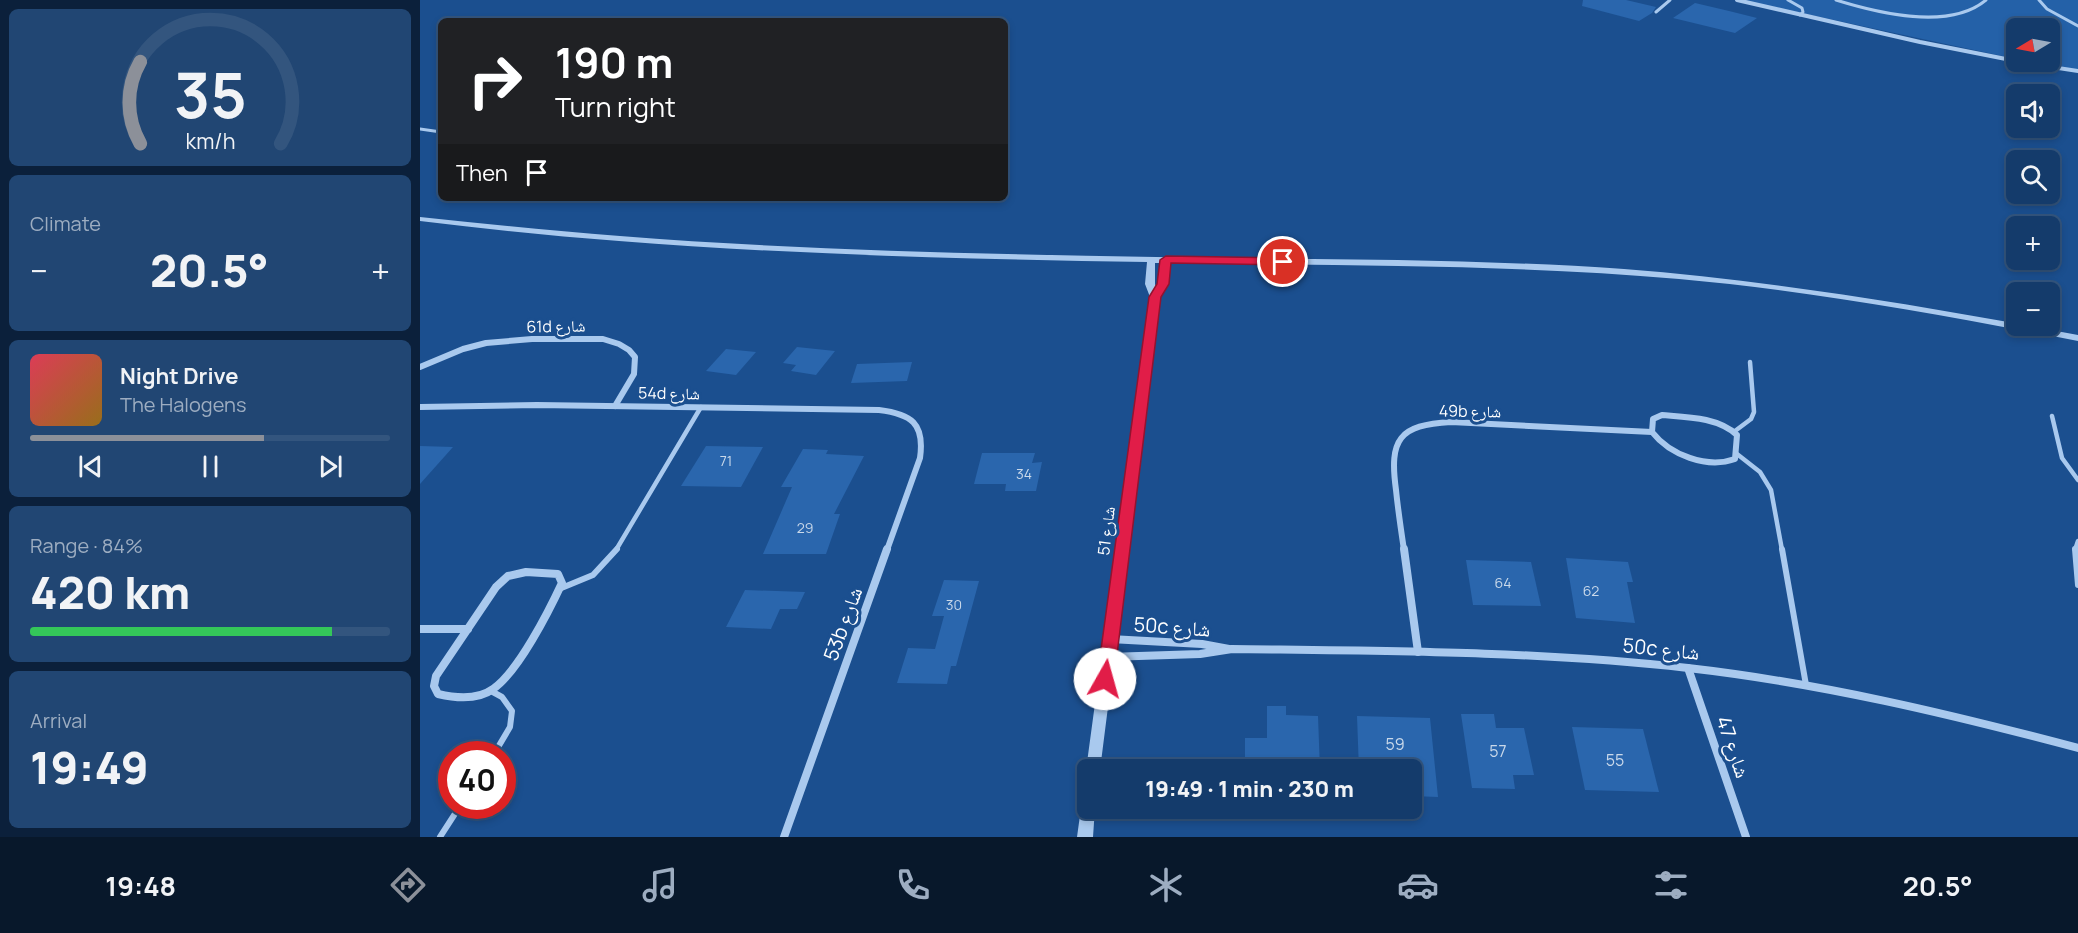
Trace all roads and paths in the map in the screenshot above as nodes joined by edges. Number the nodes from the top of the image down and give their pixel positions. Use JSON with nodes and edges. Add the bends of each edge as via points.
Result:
{"nodes":[{"id":1,"x":1670,"y":0,"type":"edge"},
{"id":2,"x":1737,"y":0,"type":"edge"},
{"id":3,"x":1788,"y":0,"type":"edge"},
{"id":4,"x":1836,"y":0,"type":"edge"},
{"id":5,"x":1986,"y":0,"type":"edge"},
{"id":6,"x":2038,"y":0,"type":"edge"},
{"id":7,"x":1656,"y":12,"type":"dead end"},
{"id":8,"x":1800,"y":15,"type":"junction"},
{"id":9,"x":2078,"y":26,"type":"edge"},
{"id":10,"x":2006,"y":59,"type":"edge"},
{"id":11,"x":2060,"y":68,"type":"edge"},
{"id":12,"x":2078,"y":71,"type":"edge"},
{"id":13,"x":420,"y":129,"type":"edge"},
{"id":14,"x":438,"y":132,"type":"edge"},
{"id":15,"x":420,"y":219,"type":"edge"},
{"id":16,"x":1151,"y":260,"type":"junction"},
{"id":17,"x":1166,"y":260,"type":"junction"},
{"id":18,"x":1155,"y":297,"type":"junction"},
{"id":19,"x":2078,"y":338,"type":"edge"},
{"id":20,"x":1750,"y":362,"type":"dead end"},
{"id":21,"x":420,"y":367,"type":"edge"},
{"id":22,"x":615,"y":406,"type":"junction"},
{"id":23,"x":420,"y":407,"type":"edge"},
{"id":24,"x":701,"y":407,"type":"junction"},
{"id":25,"x":2052,"y":416,"type":"dead end"},
{"id":26,"x":915,"y":422,"type":"joint"},
{"id":27,"x":1734,"y":431,"type":"junction"},
{"id":28,"x":1652,"y":432,"type":"junction"},
{"id":29,"x":1737,"y":454,"type":"junction"},
{"id":30,"x":2078,"y":480,"type":"edge"},
{"id":31,"x":2078,"y":541,"type":"edge"},
{"id":32,"x":2078,"y":585,"type":"edge"},
{"id":33,"x":559,"y":589,"type":"junction"},
{"id":34,"x":420,"y":629,"type":"edge"},
{"id":35,"x":468,"y":629,"type":"junction"},
{"id":36,"x":1110,"y":639,"type":"junction"},
{"id":37,"x":1232,"y":650,"type":"junction"},
{"id":38,"x":1418,"y":651,"type":"junction"},
{"id":39,"x":1108,"y":657,"type":"junction"},
{"id":40,"x":1688,"y":668,"type":"junction"},
{"id":41,"x":1806,"y":685,"type":"junction"},
{"id":42,"x":491,"y":691,"type":"junction"},
{"id":43,"x":502,"y":741,"type":"edge"},
{"id":44,"x":2078,"y":748,"type":"edge"},
{"id":45,"x":1095,"y":759,"type":"edge"},
{"id":46,"x":452,"y":819,"type":"edge"},
{"id":47,"x":1087,"y":819,"type":"edge"},
{"id":48,"x":440,"y":837,"type":"edge"},
{"id":49,"x":784,"y":837,"type":"edge"},
{"id":50,"x":1085,"y":837,"type":"edge"},
{"id":51,"x":1746,"y":837,"type":"edge"}],
"edges":[{"from":1,"to":7,"type":"lane"},
{"from":2,"to":8,"type":"street"},
{"from":3,"to":8,"type":"lane","via":[[1802,8]]},
{"from":4,"to":5,"type":"lane","via":[[1870,10],[1921,16],[1964,13]]},
{"from":6,"to":9,"type":"lane"},
{"from":8,"to":10,"type":"street"},
{"from":11,"to":12,"type":"street"},
{"from":13,"to":14,"type":"lane"},
{"from":15,"to":16,"type":"street","via":[[562,236],[722,248]]},
{"from":16,"to":17,"type":"street"},
{"from":16,"to":18,"type":"street","name":"شارع 51","via":[[1150,284]]},
{"from":17,"to":18,"type":"street","name":"شارع 51","via":[[1163,284]]},
{"from":17,"to":19,"type":"street","via":[[1506,265],[1668,275],[1881,302]]},
{"from":18,"to":36,"type":"street","name":"شارع 51"},
{"from":20,"to":27,"type":"lane","via":[[1754,412],[1751,419]]},
{"from":21,"to":22,"type":"street","name":"61d شارع","via":[[461,347],[485,342],[603,339],[621,343],[633,351],[638,362],[635,375]]},
{"from":22,"to":23,"type":"street","name":"54d شارع"},
{"from":22,"to":24,"type":"street","name":"54d شارع"},
{"from":24,"to":26,"type":"street","name":"54d شارع","via":[[879,410],[906,415]]},
{"from":24,"to":33,"type":"lane","via":[[615,553],[592,575]]},
{"from":25,"to":30,"type":"lane","via":[[2057,450]]},
{"from":26,"to":49,"type":"street","name":"53b شارع","via":[[923,445],[920,458]]},
{"from":27,"to":28,"type":"street","via":[[1718,423],[1662,416],[1653,419]]},
{"from":27,"to":29,"type":"street"},
{"from":28,"to":29,"type":"street","via":[[1668,448],[1685,455],[1721,463],[1729,462]]},
{"from":28,"to":38,"type":"street","name":"49b شارع","via":[[1451,422],[1422,426],[1400,437],[1392,449],[1392,463]]},
{"from":29,"to":41,"type":"lane","via":[[1761,472],[1771,490]]},
{"from":31,"to":32,"type":"lane","via":[[2074,558]]},
{"from":33,"to":35,"type":"street","via":[[561,578],[551,572],[508,576],[495,587]]},
{"from":33,"to":42,"type":"street","via":[[505,678]]},
{"from":34,"to":35,"type":"street"},
{"from":35,"to":42,"type":"street","via":[[436,676],[433,690],[445,696],[471,697]]},
{"from":36,"to":37,"type":"street","name":"50c شارع","via":[[1202,644]]},
{"from":36,"to":39,"type":"street","name":"شارع 51"},
{"from":37,"to":38,"type":"street","name":"50c شارع"},
{"from":37,"to":39,"type":"street","name":"50c شارع"},
{"from":38,"to":40,"type":"street","name":"50c شارع","via":[[1551,656]]},
{"from":39,"to":45,"type":"street","name":"شارع 51"},
{"from":40,"to":41,"type":"street","name":"50c شارع"},
{"from":40,"to":51,"type":"street","name":"شارع 47"},
{"from":41,"to":44,"type":"street","name":"50c شارع","via":[[1930,710]]},
{"from":42,"to":43,"type":"lane","via":[[505,698],[512,710],[511,725]]},
{"from":46,"to":48,"type":"lane"},
{"from":47,"to":50,"type":"street"}]}
